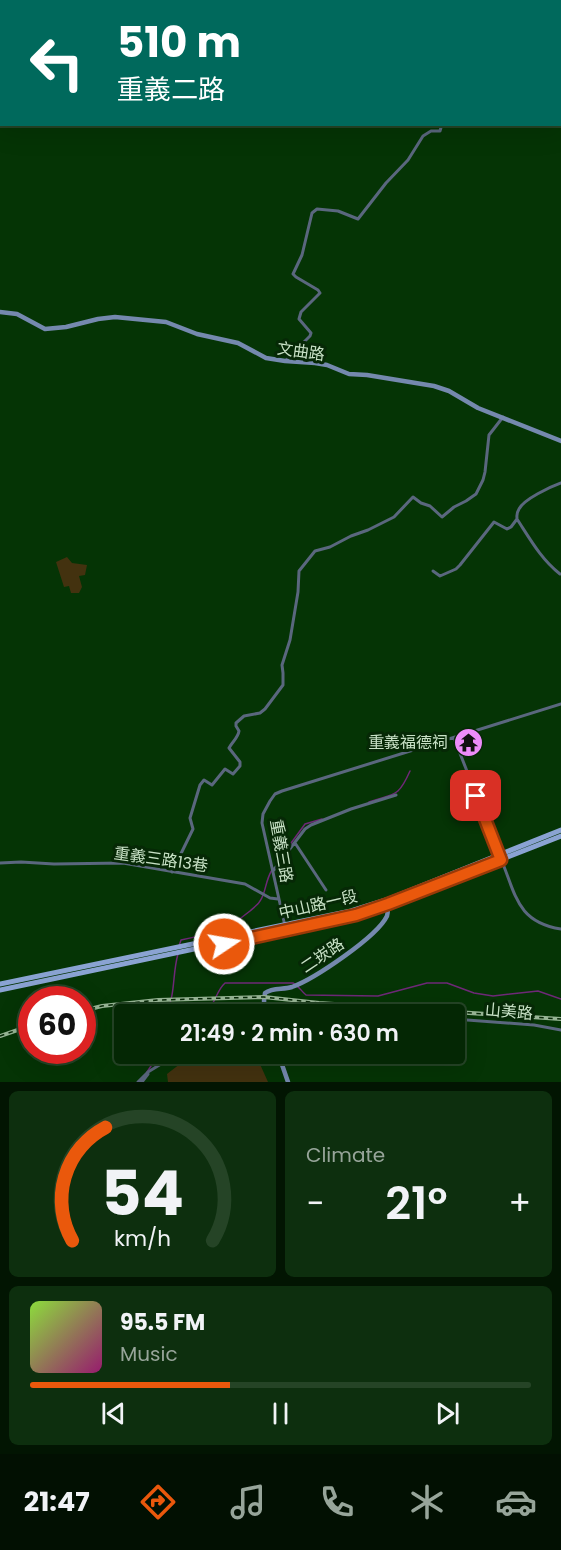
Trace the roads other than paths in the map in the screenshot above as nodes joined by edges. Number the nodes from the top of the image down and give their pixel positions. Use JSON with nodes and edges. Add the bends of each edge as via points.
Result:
{"nodes":[{"id":1,"x":442,"y":126,"type":"edge"},
{"id":2,"x":0,"y":312,"type":"edge"},
{"id":3,"x":285,"y":361,"type":"junction"},
{"id":4,"x":503,"y":417,"type":"junction"},
{"id":5,"x":561,"y":441,"type":"edge"},
{"id":6,"x":561,"y":483,"type":"edge"},
{"id":7,"x":517,"y":519,"type":"junction"},
{"id":8,"x":433,"y":571,"type":"dead end"},
{"id":9,"x":561,"y":574,"type":"edge"},
{"id":10,"x":561,"y":704,"type":"edge"},
{"id":11,"x":454,"y":738,"type":"junction"},
{"id":12,"x":396,"y":795,"type":"dead end"},
{"id":13,"x":561,"y":830,"type":"edge"},
{"id":14,"x":561,"y":836,"type":"edge"},
{"id":15,"x":295,"y":843,"type":"junction"},
{"id":16,"x":500,"y":857,"type":"junction"},
{"id":17,"x":0,"y":864,"type":"edge"},
{"id":18,"x":273,"y":871,"type":"junction"},
{"id":19,"x":172,"y":872,"type":"junction"},
{"id":20,"x":326,"y":890,"type":"dead end"},
{"id":21,"x":278,"y":899,"type":"junction"},
{"id":22,"x":387,"y":902,"type":"junction"},
{"id":23,"x":285,"y":928,"type":"junction"},
{"id":24,"x":561,"y":929,"type":"edge"},
{"id":25,"x":30,"y":981,"type":"junction"},
{"id":26,"x":0,"y":984,"type":"edge"},
{"id":27,"x":0,"y":990,"type":"edge"},
{"id":28,"x":264,"y":1004,"type":"edge"},
{"id":29,"x":465,"y":1020,"type":"edge"},
{"id":30,"x":561,"y":1030,"type":"edge"},
{"id":31,"x":161,"y":1064,"type":"edge"},
{"id":32,"x":282,"y":1064,"type":"edge"},
{"id":33,"x":140,"y":1082,"type":"edge"},
{"id":34,"x":288,"y":1082,"type":"edge"}],
"edges":[{"from":1,"to":3,"type":"street","via":[[440,132],[426,134],[358,219],[338,211],[317,209],[312,213],[293,274],[320,293],[299,319],[310,336]]},
{"from":2,"to":3,"type":"street","name":"文曲路","via":[[17,314],[45,329],[115,317],[166,322],[238,343],[266,358]]},
{"from":3,"to":4,"type":"street","name":"文曲路","via":[[327,365],[349,374],[434,386]]},
{"from":4,"to":5,"type":"street","name":"文曲路"},
{"from":4,"to":19,"type":"street","via":[[489,435],[485,472],[476,494],[442,517],[413,496],[394,517],[315,551],[299,571],[291,640],[282,665],[283,685],[265,709],[236,723],[239,735],[229,748],[240,766],[233,774],[225,769],[212,785],[204,780],[200,785],[190,818],[193,829]]},
{"from":6,"to":7,"type":"street","via":[[519,507]]},
{"from":7,"to":8,"type":"street","via":[[507,529],[494,522],[456,568],[440,576]]},
{"from":7,"to":9,"type":"street","via":[[538,552]]},
{"from":10,"to":11,"type":"street"},
{"from":11,"to":16,"type":"street"},
{"from":11,"to":18,"type":"street","name":"重義三路","via":[[275,794],[262,823]]},
{"from":12,"to":15,"type":"street","via":[[311,825]]},
{"from":13,"to":16,"type":"main road","name":"中山路一段"},
{"from":14,"to":16,"type":"main road","name":"中山路一段"},
{"from":15,"to":18,"type":"street"},
{"from":15,"to":20,"type":"street"},
{"from":16,"to":22,"type":"main road","name":"中山路一段"},
{"from":16,"to":24,"type":"street","via":[[521,908],[538,923]]},
{"from":17,"to":19,"type":"street","name":"重義三路13巷","via":[[123,863]]},
{"from":18,"to":21,"type":"street","name":"重義三路"},
{"from":19,"to":21,"type":"street","name":"重義三路13巷","via":[[245,884]]},
{"from":21,"to":23,"type":"street","name":"重義三路"},
{"from":22,"to":23,"type":"main road","name":"中山路一段"},
{"from":22,"to":28,"type":"street","name":"二崁路","via":[[387,915],[374,933],[312,977],[291,988],[265,993]]},
{"from":23,"to":25,"type":"main road","name":"中山路一段"},
{"from":25,"to":26,"type":"main road","name":"中山路一段"},
{"from":25,"to":27,"type":"main road","name":"中山路一段"},
{"from":29,"to":30,"type":"street","name":"山美路"},
{"from":31,"to":33,"type":"street"},
{"from":32,"to":34,"type":"street"}]}
